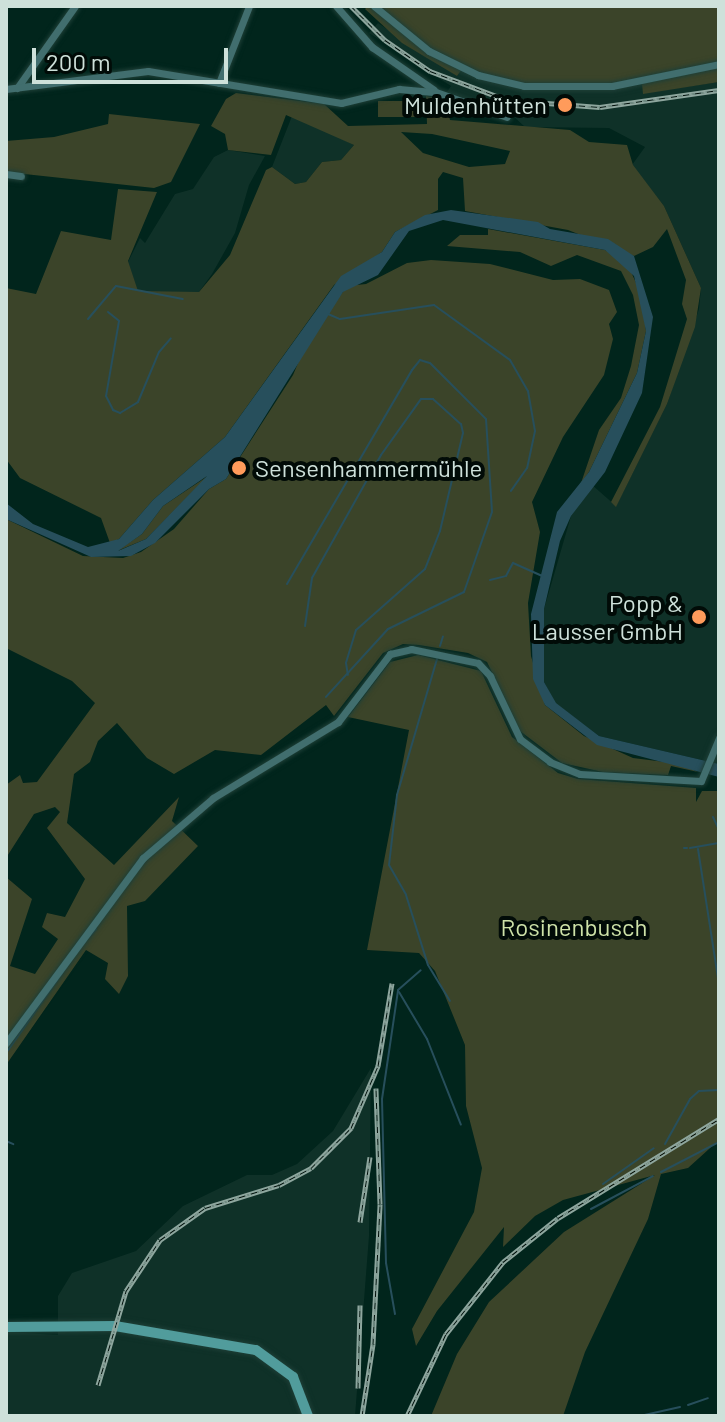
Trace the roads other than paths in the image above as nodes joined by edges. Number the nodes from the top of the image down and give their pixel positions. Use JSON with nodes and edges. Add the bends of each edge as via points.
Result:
{"nodes":[{"id":1,"x":75,"y":6,"type":"edge"},
{"id":2,"x":249,"y":6,"type":"edge"},
{"id":3,"x":336,"y":6,"type":"edge"},
{"id":4,"x":374,"y":6,"type":"edge"},
{"id":5,"x":719,"y":64,"type":"edge"},
{"id":6,"x":219,"y":83,"type":"junction"},
{"id":7,"x":17,"y":88,"type":"junction"},
{"id":8,"x":6,"y":89,"type":"edge"},
{"id":9,"x":436,"y":92,"type":"junction"},
{"id":10,"x":507,"y":117,"type":"dead end"},
{"id":11,"x":6,"y":174,"type":"edge"},
{"id":12,"x":21,"y":176,"type":"dead end"},
{"id":13,"x":719,"y":738,"type":"edge"},
{"id":14,"x":6,"y":1043,"type":"edge"},
{"id":15,"x":6,"y":1327,"type":"edge"},
{"id":16,"x":308,"y":1416,"type":"edge"}],
"edges":[{"from":1,"to":7,"type":"street"},
{"from":2,"to":6,"type":"street"},
{"from":3,"to":9,"type":"street","via":[[372,47]]},
{"from":4,"to":5,"type":"street","via":[[429,51],[469,71],[516,85],[612,86]]},
{"from":6,"to":7,"type":"street","via":[[137,71]]},
{"from":6,"to":9,"type":"street","via":[[341,103],[399,89]]},
{"from":7,"to":8,"type":"street"},
{"from":9,"to":10,"type":"street"},
{"from":11,"to":12,"type":"street"},
{"from":13,"to":14,"type":"street","via":[[701,781],[589,776],[562,768],[520,739],[490,676],[478,663],[411,649],[390,654],[327,732],[213,798],[143,858]]},
{"from":15,"to":16,"type":"main road","via":[[115,1326],[256,1350],[293,1377]]}]}
